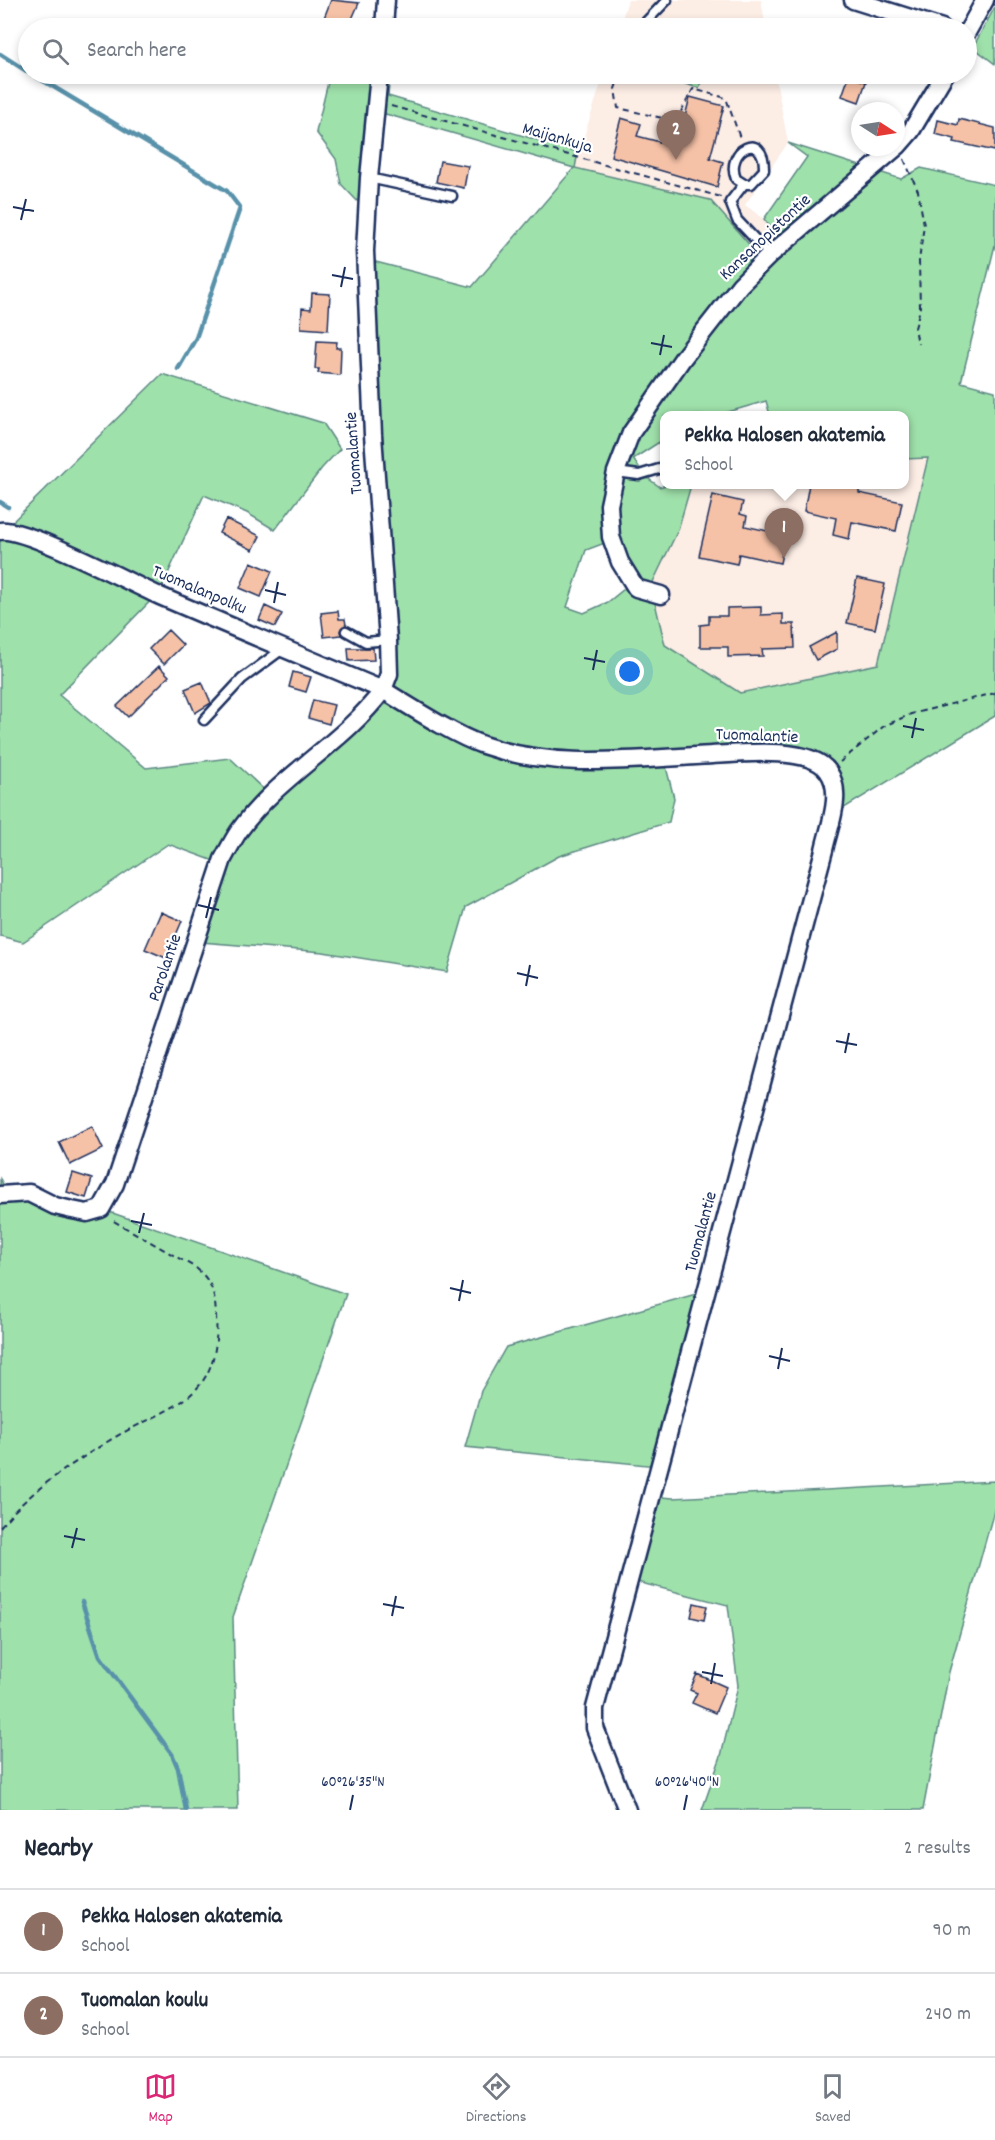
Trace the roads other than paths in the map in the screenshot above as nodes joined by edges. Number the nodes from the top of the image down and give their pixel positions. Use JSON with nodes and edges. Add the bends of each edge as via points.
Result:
{"nodes":[{"id":1,"x":386,"y":0,"type":"edge"},
{"id":2,"x":667,"y":0,"type":"edge"},
{"id":3,"x":853,"y":0,"type":"edge"},
{"id":4,"x":985,"y":0,"type":"edge"},
{"id":5,"x":385,"y":18,"type":"edge"},
{"id":6,"x":650,"y":18,"type":"edge"},
{"id":7,"x":910,"y":18,"type":"edge"},
{"id":8,"x":975,"y":18,"type":"edge"},
{"id":9,"x":378,"y":84,"type":"edge"},
{"id":10,"x":939,"y":84,"type":"edge"},
{"id":11,"x":369,"y":178,"type":"junction"},
{"id":12,"x":744,"y":184,"type":"junction"},
{"id":13,"x":452,"y":196,"type":"dead end"},
{"id":14,"x":770,"y":255,"type":"junction"},
{"id":15,"x":659,"y":469,"type":"dead end"},
{"id":16,"x":616,"y":472,"type":"junction"},
{"id":17,"x":0,"y":531,"type":"edge"},
{"id":18,"x":661,"y":595,"type":"dead end"},
{"id":19,"x":346,"y":631,"type":"dead end"},
{"id":20,"x":388,"y":640,"type":"junction"},
{"id":21,"x":284,"y":648,"type":"junction"},
{"id":22,"x":383,"y":690,"type":"junction"},
{"id":23,"x":204,"y":720,"type":"dead end"},
{"id":24,"x":0,"y":1195,"type":"edge"},
{"id":25,"x":627,"y":1810,"type":"edge"}],
"edges":[{"from":1,"to":5,"type":"street"},
{"from":2,"to":6,"type":"lane"},
{"from":3,"to":7,"type":"street"},
{"from":4,"to":8,"type":"street"},
{"from":9,"to":11,"type":"street","name":"Tuomalantie"},
{"from":10,"to":14,"type":"street","name":"Kansanopistontie","via":[[898,146]]},
{"from":11,"to":13,"type":"lane"},
{"from":11,"to":20,"type":"street","name":"Tuomalantie","via":[[367,285],[373,435]]},
{"from":12,"to":12,"type":"lane","via":[[751,184],[764,170],[765,156],[755,147],[743,149],[733,163],[736,179]]},
{"from":12,"to":14,"type":"lane","via":[[730,202],[737,220]]},
{"from":14,"to":16,"type":"street","name":"Kansanopistontie","via":[[740,285],[683,358],[631,433]]},
{"from":15,"to":16,"type":"lane","via":[[639,475]]},
{"from":16,"to":18,"type":"street","name":"Kansanopistontie","via":[[609,505],[611,537],[620,562],[636,588]]},
{"from":17,"to":21,"type":"street","name":"Tuomalanpolku","via":[[36,539]]},
{"from":19,"to":20,"type":"lane","via":[[366,642]]},
{"from":20,"to":22,"type":"street","name":"Tuomalantie","via":[[389,674]]},
{"from":21,"to":22,"type":"street","name":"Tuomalanpolku"},
{"from":21,"to":23,"type":"lane","via":[[242,679]]},
{"from":22,"to":24,"type":"street","name":"Parolantie","via":[[365,715],[264,803],[239,831],[223,859],[115,1184],[101,1209],[87,1213],[72,1210],[29,1193]]},
{"from":22,"to":25,"type":"street","name":"Tuomalantie","via":[[481,745],[524,756],[569,762],[795,754],[828,771],[836,794],[595,1708],[595,1728]]}]}
